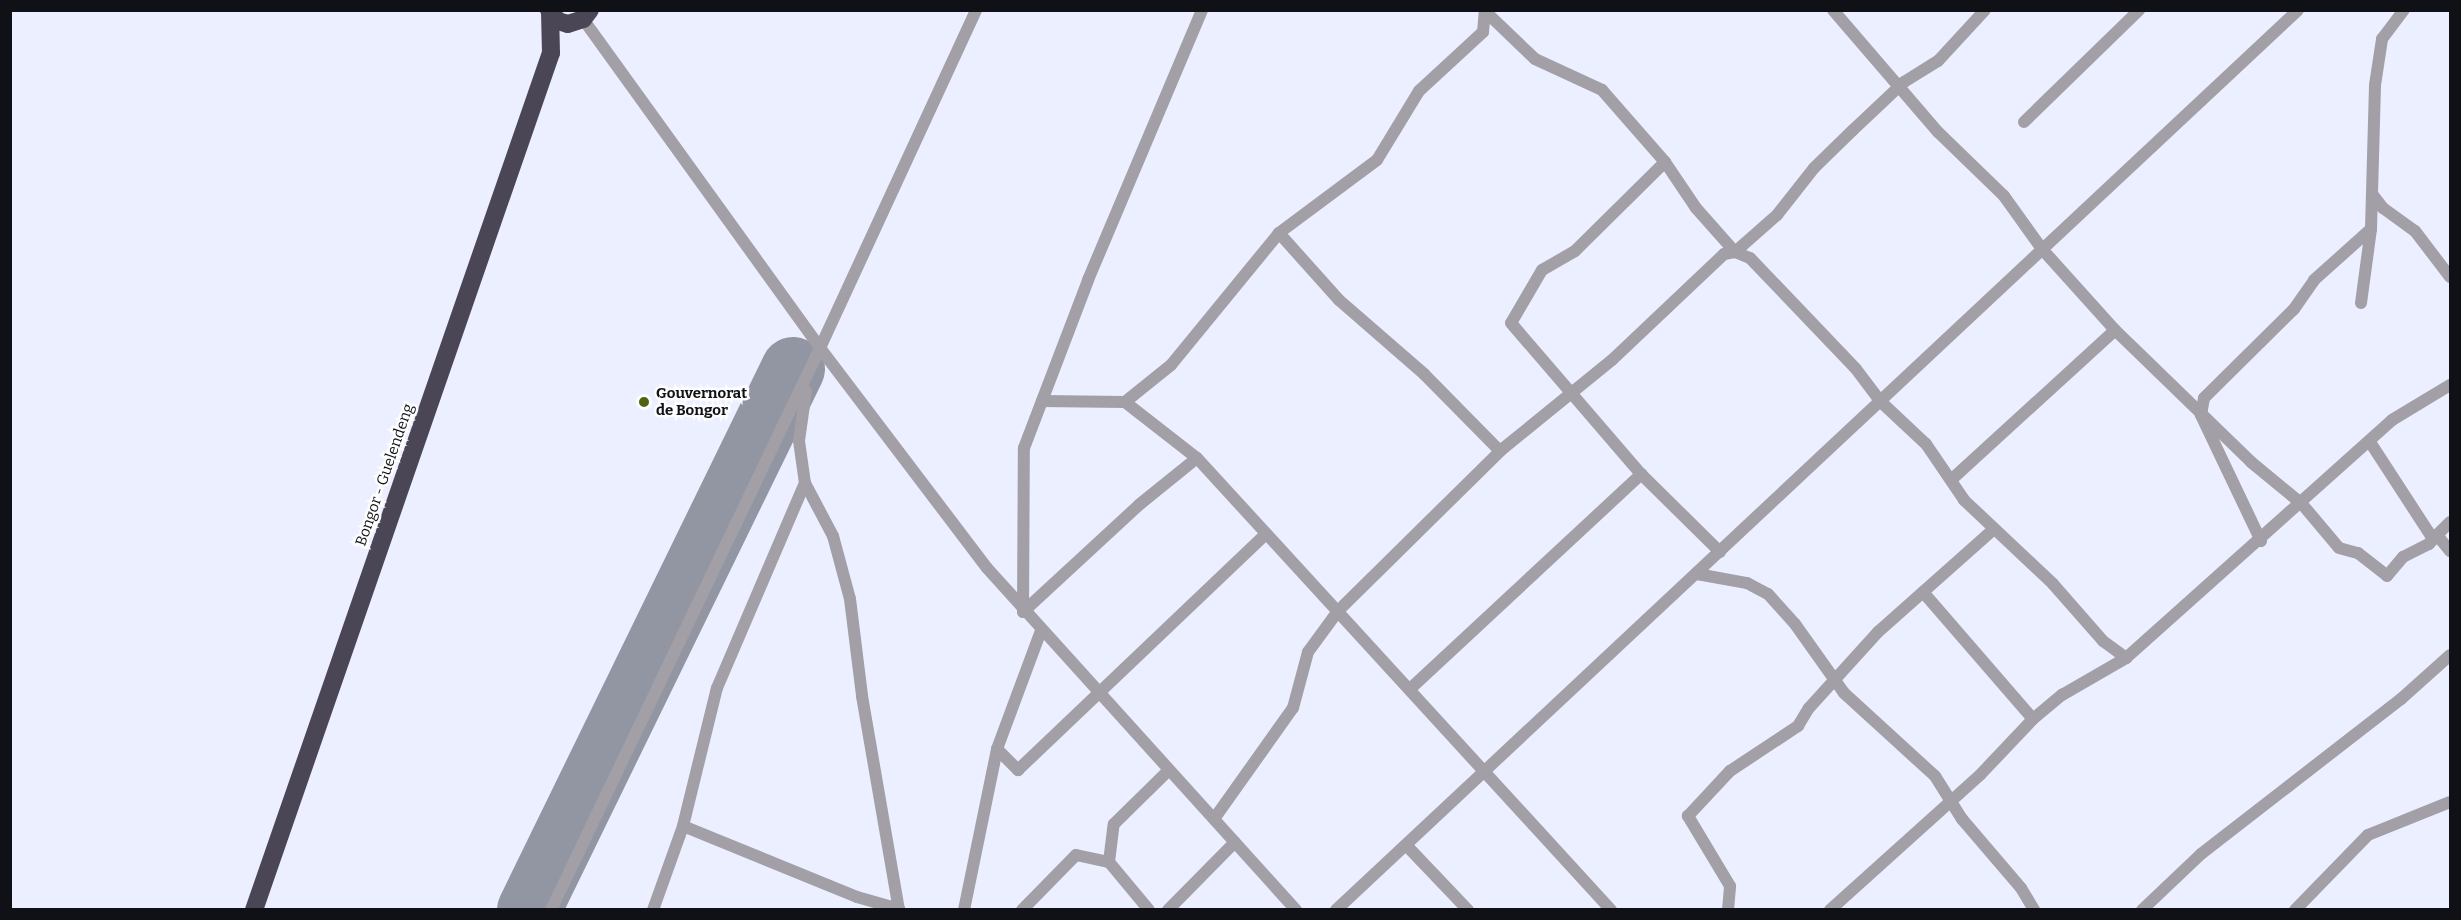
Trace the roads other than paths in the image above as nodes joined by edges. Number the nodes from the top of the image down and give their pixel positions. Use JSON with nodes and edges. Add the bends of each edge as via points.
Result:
{"nodes":[{"id":1,"x":976,"y":10,"type":"edge"},
{"id":2,"x":1202,"y":10,"type":"edge"},
{"id":3,"x":1833,"y":10,"type":"edge"},
{"id":4,"x":1985,"y":10,"type":"edge"},
{"id":5,"x":2139,"y":10,"type":"edge"},
{"id":6,"x":2298,"y":10,"type":"edge"},
{"id":7,"x":2404,"y":10,"type":"edge"},
{"id":8,"x":550,"y":12,"type":"edge"},
{"id":9,"x":1486,"y":12,"type":"edge"},
{"id":10,"x":582,"y":18,"type":"edge"},
{"id":11,"x":551,"y":53,"type":"junction"},
{"id":12,"x":1901,"y":86,"type":"junction"},
{"id":13,"x":2024,"y":122,"type":"dead end"},
{"id":14,"x":1665,"y":162,"type":"junction"},
{"id":15,"x":2372,"y":194,"type":"junction"},
{"id":16,"x":2371,"y":229,"type":"junction"},
{"id":17,"x":1279,"y":232,"type":"junction"},
{"id":18,"x":2042,"y":249,"type":"junction"},
{"id":19,"x":1735,"y":252,"type":"junction"},
{"id":20,"x":2451,"y":277,"type":"edge"},
{"id":21,"x":2361,"y":303,"type":"dead end"},
{"id":22,"x":2115,"y":330,"type":"junction"},
{"id":23,"x":820,"y":348,"type":"junction"},
{"id":24,"x":2451,"y":385,"type":"edge"},
{"id":25,"x":1573,"y":393,"type":"junction"},
{"id":26,"x":1042,"y":400,"type":"junction"},
{"id":27,"x":1880,"y":401,"type":"junction"},
{"id":28,"x":1125,"y":402,"type":"junction"},
{"id":29,"x":2201,"y":415,"type":"junction"},
{"id":30,"x":2370,"y":442,"type":"junction"},
{"id":31,"x":1500,"y":451,"type":"junction"},
{"id":32,"x":1197,"y":458,"type":"junction"},
{"id":33,"x":1641,"y":474,"type":"junction"},
{"id":34,"x":1951,"y":480,"type":"junction"},
{"id":35,"x":805,"y":483,"type":"junction"},
{"id":36,"x":2302,"y":504,"type":"junction"},
{"id":37,"x":2451,"y":522,"type":"edge"},
{"id":38,"x":1994,"y":529,"type":"junction"},
{"id":39,"x":1265,"y":535,"type":"junction"},
{"id":40,"x":2435,"y":537,"type":"junction"},
{"id":41,"x":2261,"y":541,"type":"junction"},
{"id":42,"x":2451,"y":551,"type":"edge"},
{"id":43,"x":1720,"y":552,"type":"junction"},
{"id":44,"x":1697,"y":573,"type":"junction"},
{"id":45,"x":1923,"y":592,"type":"junction"},
{"id":46,"x":1338,"y":611,"type":"junction"},
{"id":47,"x":1023,"y":612,"type":"junction"},
{"id":48,"x":1041,"y":631,"type":"junction"},
{"id":49,"x":2451,"y":655,"type":"edge"},
{"id":50,"x":2126,"y":658,"type":"junction"},
{"id":51,"x":1834,"y":679,"type":"junction"},
{"id":52,"x":1410,"y":689,"type":"junction"},
{"id":53,"x":1097,"y":692,"type":"junction"},
{"id":54,"x":2034,"y":719,"type":"junction"},
{"id":55,"x":997,"y":749,"type":"junction"},
{"id":56,"x":1168,"y":770,"type":"junction"},
{"id":57,"x":1487,"y":771,"type":"junction"},
{"id":58,"x":1952,"y":799,"type":"junction"},
{"id":59,"x":2451,"y":802,"type":"edge"},
{"id":60,"x":1214,"y":819,"type":"junction"},
{"id":61,"x":683,"y":826,"type":"junction"},
{"id":62,"x":1235,"y":842,"type":"junction"},
{"id":63,"x":1406,"y":845,"type":"junction"},
{"id":64,"x":1109,"y":861,"type":"junction"},
{"id":65,"x":857,"y":897,"type":"junction"},
{"id":66,"x":254,"y":909,"type":"edge"},
{"id":67,"x":551,"y":909,"type":"edge"},
{"id":68,"x":653,"y":909,"type":"edge"},
{"id":69,"x":851,"y":909,"type":"edge"},
{"id":70,"x":899,"y":909,"type":"edge"},
{"id":71,"x":964,"y":909,"type":"edge"},
{"id":72,"x":1022,"y":909,"type":"edge"},
{"id":73,"x":1149,"y":909,"type":"edge"},
{"id":74,"x":1168,"y":909,"type":"edge"},
{"id":75,"x":1296,"y":909,"type":"edge"},
{"id":76,"x":1336,"y":909,"type":"edge"},
{"id":77,"x":1468,"y":909,"type":"edge"},
{"id":78,"x":1611,"y":909,"type":"edge"},
{"id":79,"x":1728,"y":909,"type":"edge"},
{"id":80,"x":1830,"y":909,"type":"edge"},
{"id":81,"x":2034,"y":909,"type":"edge"},
{"id":82,"x":2142,"y":909,"type":"edge"},
{"id":83,"x":2295,"y":909,"type":"edge"}],
"edges":[{"from":1,"to":23,"type":"street"},
{"from":2,"to":26,"type":"street"},
{"from":3,"to":12,"type":"street"},
{"from":4,"to":12,"type":"street","via":[[1938,61]]},
{"from":5,"to":13,"type":"street"},
{"from":6,"to":18,"type":"street"},
{"from":7,"to":15,"type":"street","via":[[2382,39],[2375,85]]},
{"from":8,"to":10,"type":"highway","via":[[558,21]]},
{"from":8,"to":11,"type":"highway","name":"Bongor - Guelendeng"},
{"from":9,"to":14,"type":"street","via":[[1534,59],[1602,90]]},
{"from":9,"to":17,"type":"street","via":[[1483,32],[1419,91],[1377,160]]},
{"from":10,"to":11,"type":"highway","name":"Bongor - Guelendeng"},
{"from":10,"to":23,"type":"street"},
{"from":11,"to":66,"type":"highway","name":"Bongor - Guelendeng"},
{"from":12,"to":18,"type":"street","via":[[1946,140],[2004,196]]},
{"from":12,"to":19,"type":"street","via":[[1814,168],[1777,215]]},
{"from":14,"to":19,"type":"street","via":[[1696,208]]},
{"from":14,"to":25,"type":"street","via":[[1575,251],[1542,270],[1513,314],[1511,323]]},
{"from":15,"to":16,"type":"street"},
{"from":15,"to":20,"type":"street","via":[[2383,208],[2415,231]]},
{"from":16,"to":21,"type":"street"},
{"from":16,"to":29,"type":"street","via":[[2314,280],[2294,309],[2204,399]]},
{"from":17,"to":28,"type":"street","via":[[1171,365]]},
{"from":17,"to":31,"type":"street","via":[[1339,300],[1424,374]]},
{"from":18,"to":22,"type":"street"},
{"from":18,"to":27,"type":"street"},
{"from":19,"to":25,"type":"street","via":[[1724,254]]},
{"from":19,"to":27,"type":"street","via":[[1750,258],[1856,369]]},
{"from":22,"to":29,"type":"street"},
{"from":22,"to":34,"type":"street"},
{"from":23,"to":35,"type":"street","via":[[803,400],[799,441]]},
{"from":23,"to":47,"type":"street"},
{"from":23,"to":67,"type":"street"},
{"from":24,"to":30,"type":"street","via":[[2392,420]]},
{"from":25,"to":31,"type":"street"},
{"from":25,"to":33,"type":"street"},
{"from":26,"to":28,"type":"street"},
{"from":26,"to":47,"type":"street","via":[[1024,448]]},
{"from":27,"to":34,"type":"street","via":[[1926,444]]},
{"from":27,"to":43,"type":"street"},
{"from":28,"to":32,"type":"street"},
{"from":29,"to":36,"type":"street"},
{"from":29,"to":41,"type":"street"},
{"from":30,"to":36,"type":"street"},
{"from":30,"to":40,"type":"street"},
{"from":31,"to":46,"type":"street"},
{"from":32,"to":39,"type":"street"},
{"from":32,"to":47,"type":"street","via":[[1140,504]]},
{"from":33,"to":43,"type":"street"},
{"from":33,"to":52,"type":"street"},
{"from":34,"to":38,"type":"street"},
{"from":35,"to":61,"type":"street","via":[[717,688]]},
{"from":35,"to":70,"type":"street","via":[[833,536],[850,599],[862,696]]},
{"from":36,"to":40,"type":"street","via":[[2340,548],[2358,553],[2387,576],[2403,557]]},
{"from":36,"to":41,"type":"street"},
{"from":37,"to":40,"type":"street"},
{"from":38,"to":45,"type":"street"},
{"from":38,"to":50,"type":"street","via":[[2053,584],[2103,641]]},
{"from":39,"to":46,"type":"street"},
{"from":39,"to":53,"type":"street"},
{"from":40,"to":42,"type":"street"},
{"from":41,"to":50,"type":"street"},
{"from":43,"to":44,"type":"street"},
{"from":44,"to":51,"type":"street","via":[[1747,583],[1768,594]]},
{"from":44,"to":57,"type":"street"},
{"from":45,"to":51,"type":"street"},
{"from":45,"to":54,"type":"street"},
{"from":46,"to":52,"type":"street"},
{"from":46,"to":60,"type":"street","via":[[1308,651],[1293,708]]},
{"from":47,"to":48,"type":"street"},
{"from":48,"to":53,"type":"street"},
{"from":48,"to":55,"type":"street"},
{"from":49,"to":82,"type":"street","via":[[2401,699],[2201,854]]},
{"from":50,"to":54,"type":"street","via":[[2062,695]]},
{"from":51,"to":58,"type":"street","via":[[1935,776]]},
{"from":51,"to":79,"type":"street","via":[[1798,726],[1730,771],[1688,816],[1730,886]]},
{"from":52,"to":57,"type":"street"},
{"from":53,"to":55,"type":"street","via":[[1017,770]]},
{"from":53,"to":56,"type":"street"},
{"from":54,"to":58,"type":"street"},
{"from":55,"to":71,"type":"street"},
{"from":56,"to":60,"type":"street"},
{"from":56,"to":64,"type":"street","via":[[1114,824]]},
{"from":57,"to":63,"type":"street"},
{"from":57,"to":78,"type":"street"},
{"from":58,"to":80,"type":"street"},
{"from":58,"to":81,"type":"street","via":[[1962,819]]},
{"from":59,"to":83,"type":"street","via":[[2368,835]]},
{"from":60,"to":62,"type":"street"},
{"from":61,"to":65,"type":"street"},
{"from":61,"to":68,"type":"street"},
{"from":62,"to":74,"type":"street"},
{"from":62,"to":75,"type":"street"},
{"from":63,"to":76,"type":"street"},
{"from":63,"to":77,"type":"street"},
{"from":64,"to":72,"type":"street","via":[[1076,855]]},
{"from":64,"to":73,"type":"street"},
{"from":65,"to":69,"type":"street"},
{"from":65,"to":70,"type":"street"}]}
